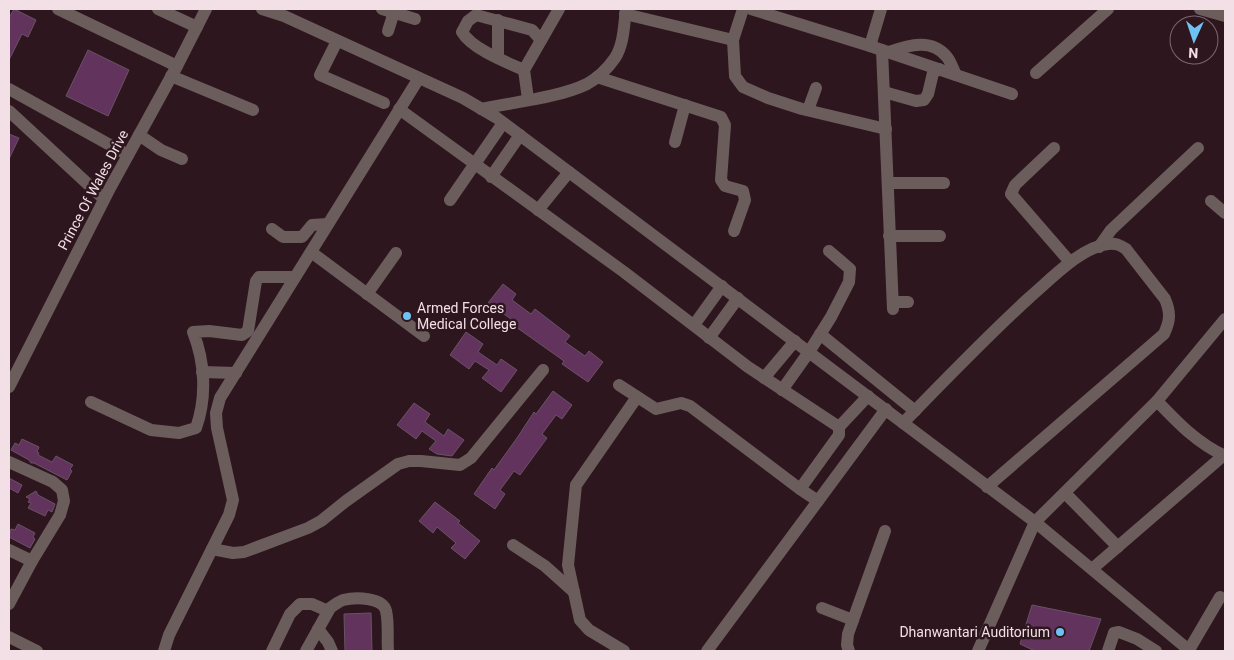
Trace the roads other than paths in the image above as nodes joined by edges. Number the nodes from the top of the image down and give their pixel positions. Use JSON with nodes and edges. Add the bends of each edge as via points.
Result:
{"nodes":[{"id":1,"x":58,"y":9,"type":"edge"},
{"id":2,"x":158,"y":9,"type":"edge"},
{"id":3,"x":206,"y":9,"type":"edge"},
{"id":4,"x":262,"y":9,"type":"edge"},
{"id":5,"x":559,"y":9,"type":"edge"},
{"id":6,"x":743,"y":9,"type":"edge"},
{"id":7,"x":750,"y":9,"type":"edge"},
{"id":8,"x":881,"y":9,"type":"edge"},
{"id":9,"x":1108,"y":9,"type":"edge"},
{"id":10,"x":1200,"y":9,"type":"edge"},
{"id":11,"x":388,"y":11,"type":"edge"},
{"id":12,"x":626,"y":11,"type":"edge"},
{"id":13,"x":285,"y":13,"type":"edge"},
{"id":14,"x":1225,"y":16,"type":"edge"},
{"id":15,"x":414,"y":19,"type":"dead end"},
{"id":16,"x":498,"y":20,"type":"junction"},
{"id":17,"x":197,"y":27,"type":"junction"},
{"id":18,"x":388,"y":31,"type":"dead end"},
{"id":19,"x":540,"y":40,"type":"junction"},
{"id":20,"x":733,"y":40,"type":"junction"},
{"id":21,"x":337,"y":41,"type":"junction"},
{"id":22,"x":870,"y":46,"type":"junction"},
{"id":23,"x":886,"y":51,"type":"junction"},
{"id":24,"x":498,"y":58,"type":"junction"},
{"id":25,"x":939,"y":69,"type":"junction"},
{"id":26,"x":524,"y":70,"type":"junction"},
{"id":27,"x":174,"y":71,"type":"junction"},
{"id":28,"x":1036,"y":73,"type":"dead end"},
{"id":29,"x":956,"y":75,"type":"junction"},
{"id":30,"x":597,"y":77,"type":"junction"},
{"id":31,"x":419,"y":78,"type":"junction"},
{"id":32,"x":816,"y":88,"type":"dead end"},
{"id":33,"x":9,"y":89,"type":"edge"},
{"id":34,"x":884,"y":92,"type":"junction"},
{"id":35,"x":1012,"y":94,"type":"dead end"},
{"id":36,"x":528,"y":99,"type":"junction"},
{"id":37,"x":384,"y":103,"type":"dead end"},
{"id":38,"x":685,"y":105,"type":"junction"},
{"id":39,"x":399,"y":109,"type":"junction"},
{"id":40,"x":481,"y":109,"type":"junction"},
{"id":41,"x":253,"y":110,"type":"dead end"},
{"id":42,"x":808,"y":110,"type":"junction"},
{"id":43,"x":9,"y":112,"type":"edge"},
{"id":44,"x":503,"y":123,"type":"junction"},
{"id":45,"x":886,"y":129,"type":"junction"},
{"id":46,"x":139,"y":135,"type":"junction"},
{"id":47,"x":520,"y":135,"type":"junction"},
{"id":48,"x":676,"y":142,"type":"dead end"},
{"id":49,"x":1054,"y":148,"type":"dead end"},
{"id":50,"x":1198,"y":148,"type":"dead end"},
{"id":51,"x":128,"y":155,"type":"junction"},
{"id":52,"x":182,"y":159,"type":"dead end"},
{"id":53,"x":474,"y":164,"type":"junction"},
{"id":54,"x":569,"y":172,"type":"junction"},
{"id":55,"x":491,"y":177,"type":"junction"},
{"id":56,"x":888,"y":183,"type":"junction"},
{"id":57,"x":944,"y":183,"type":"dead end"},
{"id":58,"x":104,"y":199,"type":"junction"},
{"id":59,"x":450,"y":200,"type":"dead end"},
{"id":60,"x":1211,"y":200,"type":"dead end"},
{"id":61,"x":538,"y":210,"type":"junction"},
{"id":62,"x":1225,"y":213,"type":"edge"},
{"id":63,"x":328,"y":224,"type":"junction"},
{"id":64,"x":272,"y":229,"type":"dead end"},
{"id":65,"x":734,"y":231,"type":"dead end"},
{"id":66,"x":889,"y":236,"type":"junction"},
{"id":67,"x":940,"y":236,"type":"dead end"},
{"id":68,"x":1099,"y":247,"type":"junction"},
{"id":69,"x":829,"y":251,"type":"dead end"},
{"id":70,"x":311,"y":252,"type":"junction"},
{"id":71,"x":396,"y":253,"type":"dead end"},
{"id":72,"x":1070,"y":262,"type":"junction"},
{"id":73,"x":296,"y":277,"type":"junction"},
{"id":74,"x":722,"y":286,"type":"junction"},
{"id":75,"x":367,"y":294,"type":"junction"},
{"id":76,"x":738,"y":298,"type":"junction"},
{"id":77,"x":908,"y":302,"type":"dead end"},
{"id":78,"x":1225,"y":319,"type":"edge"},
{"id":79,"x":694,"y":326,"type":"junction"},
{"id":80,"x":820,"y":334,"type":"junction"},
{"id":81,"x":424,"y":336,"type":"dead end"},
{"id":82,"x":710,"y":338,"type":"junction"},
{"id":83,"x":795,"y":341,"type":"junction"},
{"id":84,"x":809,"y":352,"type":"junction"},
{"id":85,"x":543,"y":370,"type":"dead end"},
{"id":86,"x":202,"y":372,"type":"junction"},
{"id":87,"x":236,"y":374,"type":"junction"},
{"id":88,"x":764,"y":378,"type":"junction"},
{"id":89,"x":619,"y":385,"type":"dead end"},
{"id":90,"x":9,"y":387,"type":"edge"},
{"id":91,"x":782,"y":390,"type":"junction"},
{"id":92,"x":868,"y":396,"type":"junction"},
{"id":93,"x":637,"y":397,"type":"junction"},
{"id":94,"x":1157,"y":401,"type":"junction"},
{"id":95,"x":91,"y":402,"type":"dead end"},
{"id":96,"x":886,"y":409,"type":"junction"},
{"id":97,"x":915,"y":411,"type":"junction"},
{"id":98,"x":903,"y":423,"type":"junction"},
{"id":99,"x":839,"y":427,"type":"junction"},
{"id":100,"x":1225,"y":456,"type":"edge"},
{"id":101,"x":9,"y":462,"type":"edge"},
{"id":102,"x":987,"y":487,"type":"junction"},
{"id":103,"x":800,"y":489,"type":"junction"},
{"id":104,"x":1065,"y":492,"type":"junction"},
{"id":105,"x":818,"y":501,"type":"junction"},
{"id":106,"x":1035,"y":522,"type":"junction"},
{"id":107,"x":885,"y":532,"type":"dead end"},
{"id":108,"x":513,"y":545,"type":"dead end"},
{"id":109,"x":1118,"y":547,"type":"junction"},
{"id":110,"x":212,"y":549,"type":"junction"},
{"id":111,"x":9,"y":550,"type":"edge"},
{"id":112,"x":32,"y":561,"type":"junction"},
{"id":113,"x":1092,"y":569,"type":"junction"},
{"id":114,"x":574,"y":592,"type":"junction"},
{"id":115,"x":1220,"y":597,"type":"dead end"},
{"id":116,"x":9,"y":604,"type":"edge"},
{"id":117,"x":822,"y":608,"type":"dead end"},
{"id":118,"x":328,"y":611,"type":"junction"},
{"id":119,"x":853,"y":620,"type":"junction"},
{"id":120,"x":318,"y":629,"type":"junction"},
{"id":121,"x":9,"y":637,"type":"edge"},
{"id":122,"x":37,"y":651,"type":"edge"},
{"id":123,"x":164,"y":651,"type":"edge"},
{"id":124,"x":272,"y":651,"type":"edge"},
{"id":125,"x":306,"y":651,"type":"edge"},
{"id":126,"x":332,"y":651,"type":"edge"},
{"id":127,"x":388,"y":651,"type":"edge"},
{"id":128,"x":624,"y":651,"type":"edge"},
{"id":129,"x":708,"y":651,"type":"edge"},
{"id":130,"x":849,"y":651,"type":"edge"},
{"id":131,"x":978,"y":651,"type":"edge"},
{"id":132,"x":1108,"y":651,"type":"edge"},
{"id":133,"x":1156,"y":651,"type":"edge"},
{"id":134,"x":1190,"y":651,"type":"edge"}],
"edges":[{"from":1,"to":27,"type":"street"},
{"from":2,"to":17,"type":"street"},
{"from":3,"to":17,"type":"street","name":"Prince Of Wales Drive"},
{"from":4,"to":13,"type":"street"},
{"from":5,"to":19,"type":"street"},
{"from":6,"to":20,"type":"street"},
{"from":7,"to":22,"type":"street"},
{"from":8,"to":22,"type":"street"},
{"from":9,"to":28,"type":"street"},
{"from":10,"to":14,"type":"street"},
{"from":11,"to":15,"type":"street"},
{"from":11,"to":18,"type":"street"},
{"from":12,"to":20,"type":"street"},
{"from":12,"to":30,"type":"street","via":[[624,32],[616,56]]},
{"from":13,"to":21,"type":"street"},
{"from":16,"to":19,"type":"street","via":[[532,30]]},
{"from":16,"to":24,"type":"street"},
{"from":16,"to":24,"type":"street","via":[[476,15],[462,32],[466,40]]},
{"from":17,"to":27,"type":"street","name":"Prince Of Wales Drive"},
{"from":19,"to":26,"type":"street"},
{"from":20,"to":42,"type":"street","via":[[735,76],[743,87]]},
{"from":21,"to":31,"type":"street"},
{"from":21,"to":37,"type":"street","via":[[320,75]]},
{"from":22,"to":23,"type":"street"},
{"from":23,"to":25,"type":"street"},
{"from":23,"to":29,"type":"street","via":[[918,44],[939,49],[948,58]]},
{"from":23,"to":34,"type":"street"},
{"from":24,"to":26,"type":"street"},
{"from":25,"to":29,"type":"street"},
{"from":25,"to":34,"type":"street","via":[[933,73],[924,100],[916,101]]},
{"from":26,"to":36,"type":"street"},
{"from":27,"to":41,"type":"street"},
{"from":27,"to":46,"type":"street","name":"Prince Of Wales Drive"},
{"from":29,"to":35,"type":"street"},
{"from":30,"to":36,"type":"street","via":[[587,84]]},
{"from":30,"to":38,"type":"street"},
{"from":31,"to":39,"type":"street"},
{"from":31,"to":40,"type":"street"},
{"from":32,"to":42,"type":"street"},
{"from":33,"to":51,"type":"street"},
{"from":34,"to":45,"type":"street"},
{"from":36,"to":40,"type":"street"},
{"from":38,"to":48,"type":"street"},
{"from":38,"to":65,"type":"street","via":[[721,117],[726,125],[720,180],[725,186],[743,192],[745,200]]},
{"from":39,"to":53,"type":"street"},
{"from":39,"to":63,"type":"street"},
{"from":40,"to":44,"type":"street"},
{"from":42,"to":45,"type":"street"},
{"from":43,"to":58,"type":"street"},
{"from":44,"to":47,"type":"street"},
{"from":44,"to":53,"type":"street"},
{"from":45,"to":56,"type":"street"},
{"from":46,"to":51,"type":"street","name":"Prince Of Wales Drive"},
{"from":46,"to":52,"type":"street"},
{"from":47,"to":54,"type":"street"},
{"from":47,"to":55,"type":"street"},
{"from":49,"to":72,"type":"street","via":[[1015,185],[1011,194]]},
{"from":50,"to":68,"type":"street","via":[[1111,230]]},
{"from":51,"to":58,"type":"street","name":"Prince Of Wales Drive"},
{"from":53,"to":55,"type":"street"},
{"from":53,"to":59,"type":"street"},
{"from":54,"to":61,"type":"street"},
{"from":54,"to":74,"type":"street"},
{"from":55,"to":61,"type":"street"},
{"from":56,"to":57,"type":"street"},
{"from":56,"to":66,"type":"street"},
{"from":58,"to":90,"type":"street","name":"Prince Of Wales Drive"},
{"from":60,"to":62,"type":"street"},
{"from":61,"to":79,"type":"street"},
{"from":63,"to":64,"type":"street","via":[[312,225],[302,237],[283,237]]},
{"from":63,"to":70,"type":"street"},
{"from":66,"to":67,"type":"street"},
{"from":66,"to":77,"type":"street","via":[[893,305]]},
{"from":68,"to":72,"type":"street"},
{"from":68,"to":102,"type":"street","via":[[1119,244],[1126,249],[1166,299],[1170,322],[1164,334]]},
{"from":69,"to":80,"type":"street","via":[[850,268],[849,282]]},
{"from":70,"to":73,"type":"street"},
{"from":70,"to":75,"type":"street"},
{"from":71,"to":75,"type":"street"},
{"from":72,"to":97,"type":"street","via":[[1009,316]]},
{"from":73,"to":86,"type":"street","via":[[259,277],[248,331],[242,335],[193,332]]},
{"from":73,"to":87,"type":"street"},
{"from":74,"to":76,"type":"street"},
{"from":74,"to":79,"type":"street"},
{"from":75,"to":81,"type":"street"},
{"from":76,"to":82,"type":"street"},
{"from":76,"to":83,"type":"street"},
{"from":78,"to":94,"type":"street"},
{"from":79,"to":82,"type":"street"},
{"from":80,"to":84,"type":"street"},
{"from":80,"to":97,"type":"street"},
{"from":82,"to":88,"type":"street"},
{"from":83,"to":84,"type":"street"},
{"from":83,"to":88,"type":"street"},
{"from":84,"to":91,"type":"street"},
{"from":84,"to":92,"type":"street"},
{"from":85,"to":110,"type":"street","via":[[471,458],[460,465],[421,461],[398,464],[308,528],[244,552]]},
{"from":86,"to":87,"type":"street"},
{"from":86,"to":95,"type":"street","via":[[202,411],[196,428],[179,433],[151,430]]},
{"from":87,"to":110,"type":"street","via":[[220,398],[216,412],[233,500],[229,516]]},
{"from":88,"to":91,"type":"street"},
{"from":89,"to":93,"type":"street"},
{"from":91,"to":99,"type":"street"},
{"from":92,"to":96,"type":"street"},
{"from":92,"to":99,"type":"street"},
{"from":93,"to":103,"type":"street","via":[[656,409],[681,403],[690,406]]},
{"from":93,"to":114,"type":"street","via":[[576,484],[568,565]]},
{"from":94,"to":100,"type":"street","via":[[1183,429]]},
{"from":94,"to":104,"type":"street"},
{"from":96,"to":98,"type":"street"},
{"from":96,"to":105,"type":"street"},
{"from":97,"to":98,"type":"street"},
{"from":98,"to":102,"type":"street"},
{"from":99,"to":103,"type":"street","via":[[839,436]]},
{"from":100,"to":109,"type":"street"},
{"from":101,"to":112,"type":"street","via":[[62,490],[64,502],[60,515]]},
{"from":102,"to":106,"type":"street"},
{"from":103,"to":105,"type":"street"},
{"from":104,"to":106,"type":"street"},
{"from":104,"to":109,"type":"street"},
{"from":105,"to":129,"type":"street"},
{"from":106,"to":113,"type":"street"},
{"from":106,"to":131,"type":"street"},
{"from":107,"to":119,"type":"street"},
{"from":108,"to":114,"type":"street","via":[[545,566]]},
{"from":109,"to":113,"type":"street"},
{"from":110,"to":123,"type":"street"},
{"from":111,"to":112,"type":"street"},
{"from":112,"to":116,"type":"street"},
{"from":113,"to":134,"type":"street"},
{"from":114,"to":128,"type":"street","via":[[580,620],[589,630]]},
{"from":115,"to":134,"type":"street"},
{"from":117,"to":119,"type":"street"},
{"from":118,"to":120,"type":"street"},
{"from":118,"to":124,"type":"street","via":[[312,604],[300,604],[290,614]]},
{"from":118,"to":127,"type":"street","via":[[344,600],[374,601],[383,605]]},
{"from":119,"to":130,"type":"street","via":[[847,645]]},
{"from":120,"to":125,"type":"street"},
{"from":120,"to":126,"type":"street"},
{"from":121,"to":122,"type":"street"},
{"from":132,"to":133,"type":"street","via":[[1114,633],[1119,632]]}]}
